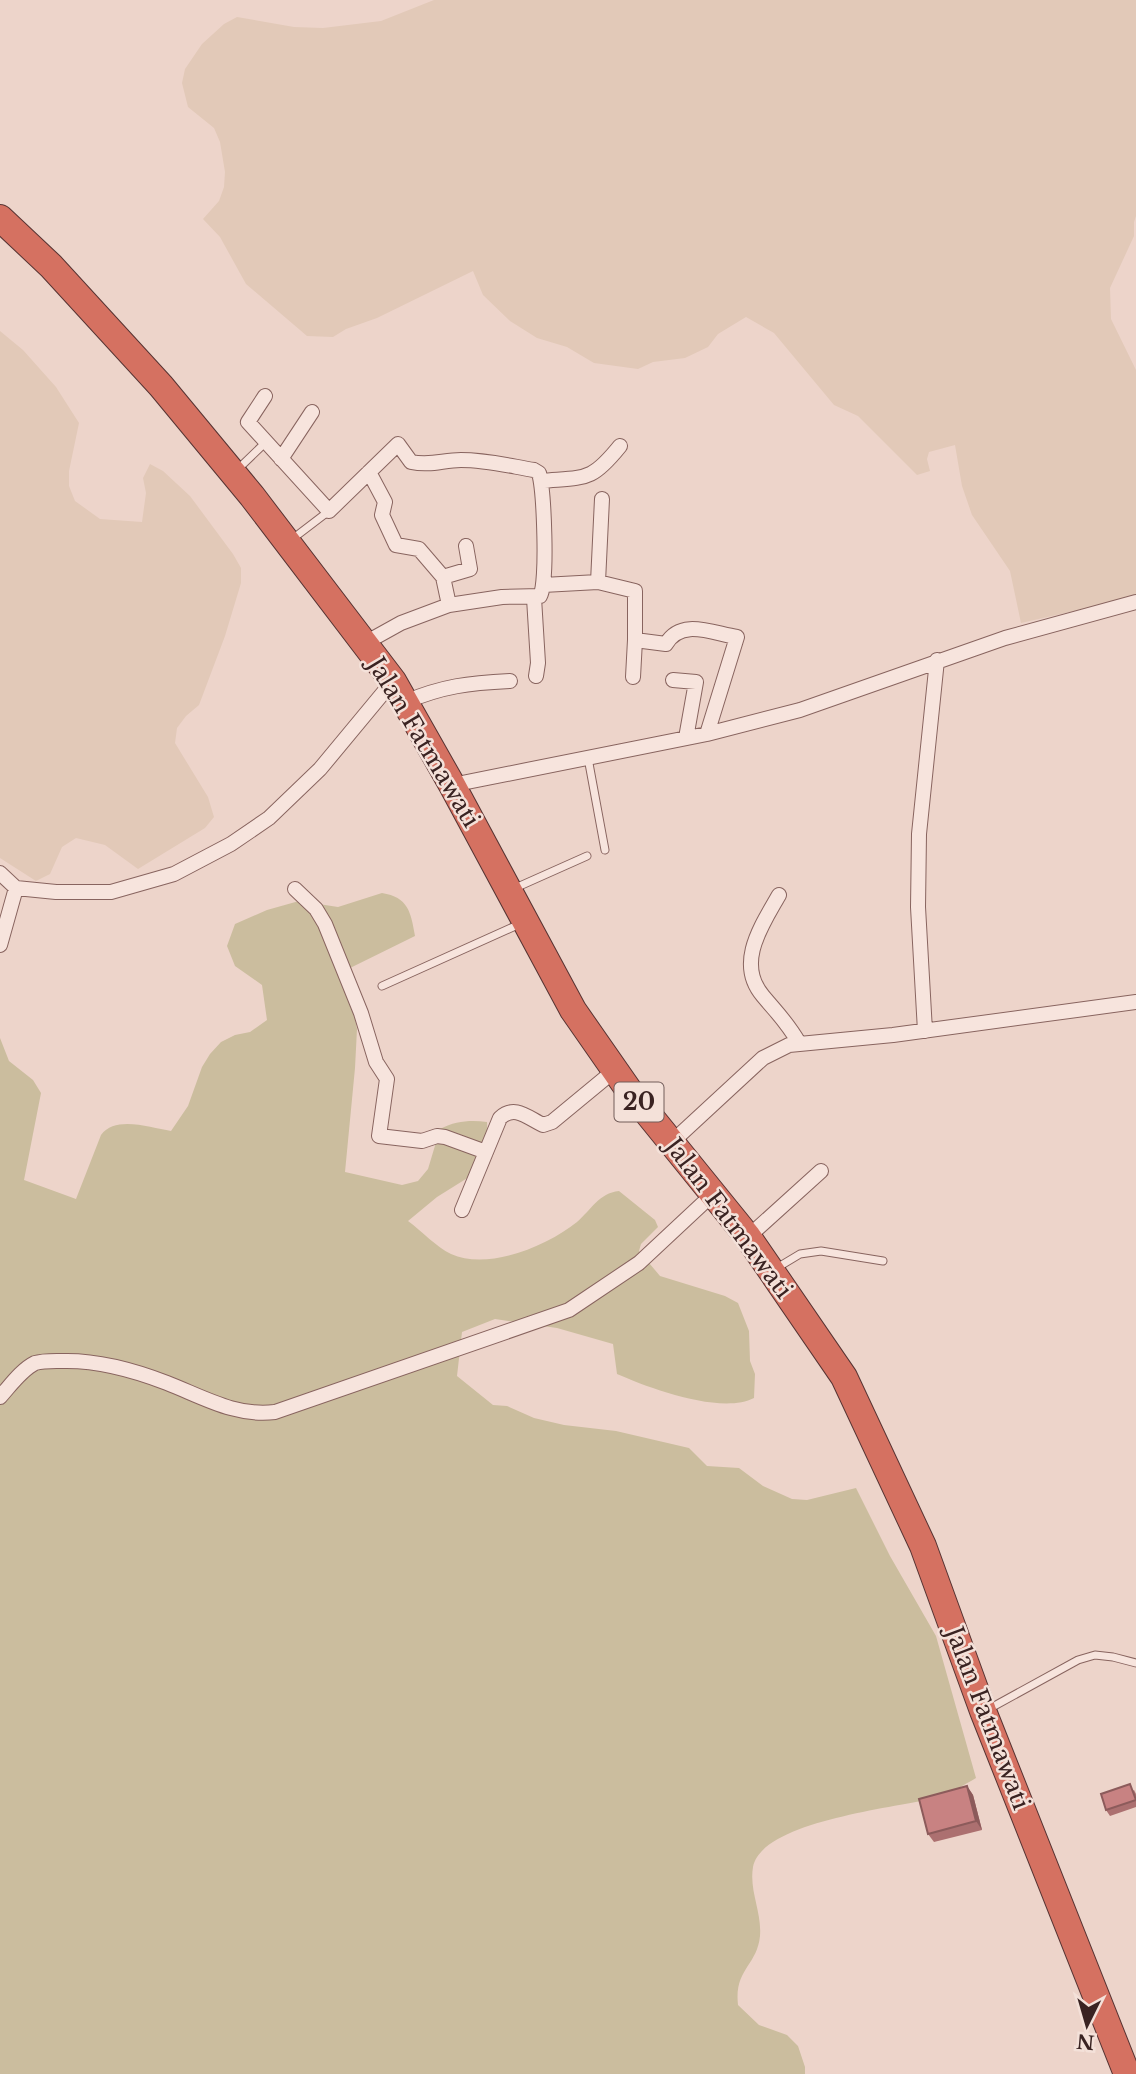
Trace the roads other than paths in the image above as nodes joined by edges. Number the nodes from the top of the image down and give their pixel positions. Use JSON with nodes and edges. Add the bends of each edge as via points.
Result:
{"nodes":[{"id":1,"x":0,"y":218,"type":"edge"},
{"id":2,"x":265,"y":396,"type":"dead end"},
{"id":3,"x":312,"y":412,"type":"dead end"},
{"id":4,"x":266,"y":442,"type":"junction"},
{"id":5,"x":620,"y":446,"type":"dead end"},
{"id":6,"x":281,"y":459,"type":"junction"},
{"id":7,"x":369,"y":472,"type":"junction"},
{"id":8,"x":234,"y":474,"type":"junction"},
{"id":9,"x":541,"y":481,"type":"junction"},
{"id":10,"x":602,"y":499,"type":"dead end"},
{"id":11,"x":329,"y":511,"type":"junction"},
{"id":12,"x":288,"y":542,"type":"junction"},
{"id":13,"x":466,"y":546,"type":"dead end"},
{"id":14,"x":443,"y":577,"type":"junction"},
{"id":15,"x":598,"y":582,"type":"junction"},
{"id":16,"x":543,"y":585,"type":"junction"},
{"id":17,"x":534,"y":598,"type":"junction"},
{"id":18,"x":1136,"y":602,"type":"edge"},
{"id":19,"x":449,"y":605,"type":"junction"},
{"id":20,"x":635,"y":640,"type":"junction"},
{"id":21,"x":365,"y":643,"type":"junction"},
{"id":22,"x":937,"y":660,"type":"junction"},
{"id":23,"x":536,"y":676,"type":"dead end"},
{"id":24,"x":633,"y":677,"type":"dead end"},
{"id":25,"x":673,"y":680,"type":"dead end"},
{"id":26,"x":510,"y":681,"type":"dead end"},
{"id":27,"x":399,"y":692,"type":"junction"},
{"id":28,"x":707,"y":734,"type":"junction"},
{"id":29,"x":686,"y":738,"type":"junction"},
{"id":30,"x":588,"y":758,"type":"junction"},
{"id":31,"x":452,"y":785,"type":"junction"},
{"id":32,"x":605,"y":850,"type":"dead end"},
{"id":33,"x":587,"y":856,"type":"dead end"},
{"id":34,"x":0,"y":873,"type":"edge"},
{"id":35,"x":16,"y":888,"type":"junction"},
{"id":36,"x":295,"y":889,"type":"dead end"},
{"id":37,"x":509,"y":891,"type":"junction"},
{"id":38,"x":779,"y":895,"type":"dead end"},
{"id":39,"x":526,"y":921,"type":"junction"},
{"id":40,"x":0,"y":945,"type":"edge"},
{"id":41,"x":382,"y":986,"type":"dead end"},
{"id":42,"x":1136,"y":1002,"type":"edge"},
{"id":43,"x":925,"y":1031,"type":"junction"},
{"id":44,"x":799,"y":1044,"type":"junction"},
{"id":45,"x":615,"y":1070,"type":"junction"},
{"id":46,"x":672,"y":1142,"type":"junction"},
{"id":47,"x":486,"y":1152,"type":"junction"},
{"id":48,"x":821,"y":1171,"type":"dead end"},
{"id":49,"x":714,"y":1193,"type":"junction"},
{"id":50,"x":462,"y":1210,"type":"dead end"},
{"id":51,"x":748,"y":1237,"type":"junction"},
{"id":52,"x":883,"y":1261,"type":"dead end"},
{"id":53,"x":771,"y":1271,"type":"junction"},
{"id":54,"x":0,"y":1397,"type":"edge"},
{"id":55,"x":1136,"y":1663,"type":"edge"},
{"id":56,"x":984,"y":1712,"type":"junction"},
{"id":57,"x":1127,"y":2074,"type":"edge"}],
"edges":[{"from":1,"to":8,"type":"highway","name":"Jalan Fatmawati","number":"20","via":[[51,266],[161,386]]},
{"from":2,"to":4,"type":"street","via":[[248,422]]},
{"from":3,"to":6,"type":"street"},
{"from":4,"to":6,"type":"street"},
{"from":4,"to":8,"type":"lane"},
{"from":5,"to":9,"type":"street","via":[[589,477]]},
{"from":6,"to":11,"type":"street"},
{"from":7,"to":9,"type":"street","via":[[398,444],[411,462],[492,461],[534,470]]},
{"from":7,"to":11,"type":"street"},
{"from":7,"to":14,"type":"street","via":[[385,502],[382,515],[396,545],[419,549]]},
{"from":8,"to":12,"type":"highway","name":"Jalan Fatmawati","number":"20"},
{"from":9,"to":16,"type":"street"},
{"from":10,"to":15,"type":"street"},
{"from":11,"to":12,"type":"lane"},
{"from":12,"to":21,"type":"highway","name":"Jalan Fatmawati","number":"20"},
{"from":13,"to":14,"type":"street","via":[[470,569]]},
{"from":14,"to":19,"type":"street"},
{"from":15,"to":16,"type":"street"},
{"from":15,"to":20,"type":"street","via":[[635,591]]},
{"from":16,"to":17,"type":"street","via":[[540,596]]},
{"from":17,"to":19,"type":"street","via":[[502,597]]},
{"from":17,"to":23,"type":"street"},
{"from":18,"to":22,"type":"street"},
{"from":19,"to":21,"type":"street"},
{"from":20,"to":24,"type":"street"},
{"from":20,"to":28,"type":"street","via":[[666,644],[671,635],[687,628],[737,637]]},
{"from":21,"to":27,"type":"highway","name":"Jalan Fatmawati","number":"20"},
{"from":22,"to":28,"type":"street","via":[[800,710]]},
{"from":22,"to":43,"type":"street","via":[[919,834]]},
{"from":25,"to":29,"type":"street","via":[[696,682]]},
{"from":26,"to":27,"type":"street"},
{"from":27,"to":31,"type":"highway","name":"Jalan Fatmawati","number":"20"},
{"from":27,"to":35,"type":"street","via":[[269,818],[174,874],[111,892]]},
{"from":28,"to":29,"type":"street"},
{"from":29,"to":30,"type":"street"},
{"from":30,"to":31,"type":"street"},
{"from":30,"to":32,"type":"lane"},
{"from":31,"to":37,"type":"highway","name":"Jalan Fatmawati","number":"20"},
{"from":33,"to":37,"type":"lane"},
{"from":34,"to":35,"type":"street"},
{"from":35,"to":40,"type":"street"},
{"from":36,"to":47,"type":"street","via":[[325,925],[376,1062],[387,1079],[379,1136],[422,1141],[445,1137]]},
{"from":37,"to":39,"type":"highway","name":"Jalan Fatmawati","number":"20"},
{"from":38,"to":44,"type":"street","via":[[751,950],[753,975],[762,995],[785,1018]]},
{"from":39,"to":41,"type":"lane"},
{"from":39,"to":45,"type":"highway","name":"Jalan Fatmawati","number":"20","via":[[573,1010]]},
{"from":42,"to":43,"type":"street"},
{"from":43,"to":44,"type":"street"},
{"from":44,"to":46,"type":"street","via":[[763,1058]]},
{"from":45,"to":46,"type":"highway","name":"Jalan Fatmawati","number":"20"},
{"from":45,"to":47,"type":"street","via":[[552,1122],[543,1125],[523,1113],[506,1113]]},
{"from":46,"to":49,"type":"highway","name":"Jalan Fatmawati","number":"20"},
{"from":47,"to":50,"type":"street"},
{"from":48,"to":51,"type":"street"},
{"from":49,"to":51,"type":"highway","name":"Jalan Fatmawati","number":"20"},
{"from":49,"to":54,"type":"street","via":[[639,1263],[569,1310],[275,1412],[235,1411],[164,1382],[85,1361],[37,1363]]},
{"from":51,"to":53,"type":"highway","name":"Jalan Fatmawati","number":"20"},
{"from":52,"to":53,"type":"lane","via":[[821,1251],[800,1254]]},
{"from":53,"to":56,"type":"highway","name":"Jalan Fatmawati","number":"20","via":[[844,1377],[923,1546]]},
{"from":55,"to":56,"type":"lane","via":[[1095,1655],[1078,1660]]},
{"from":56,"to":57,"type":"highway","name":"Jalan Fatmawati","number":"20"}]}
